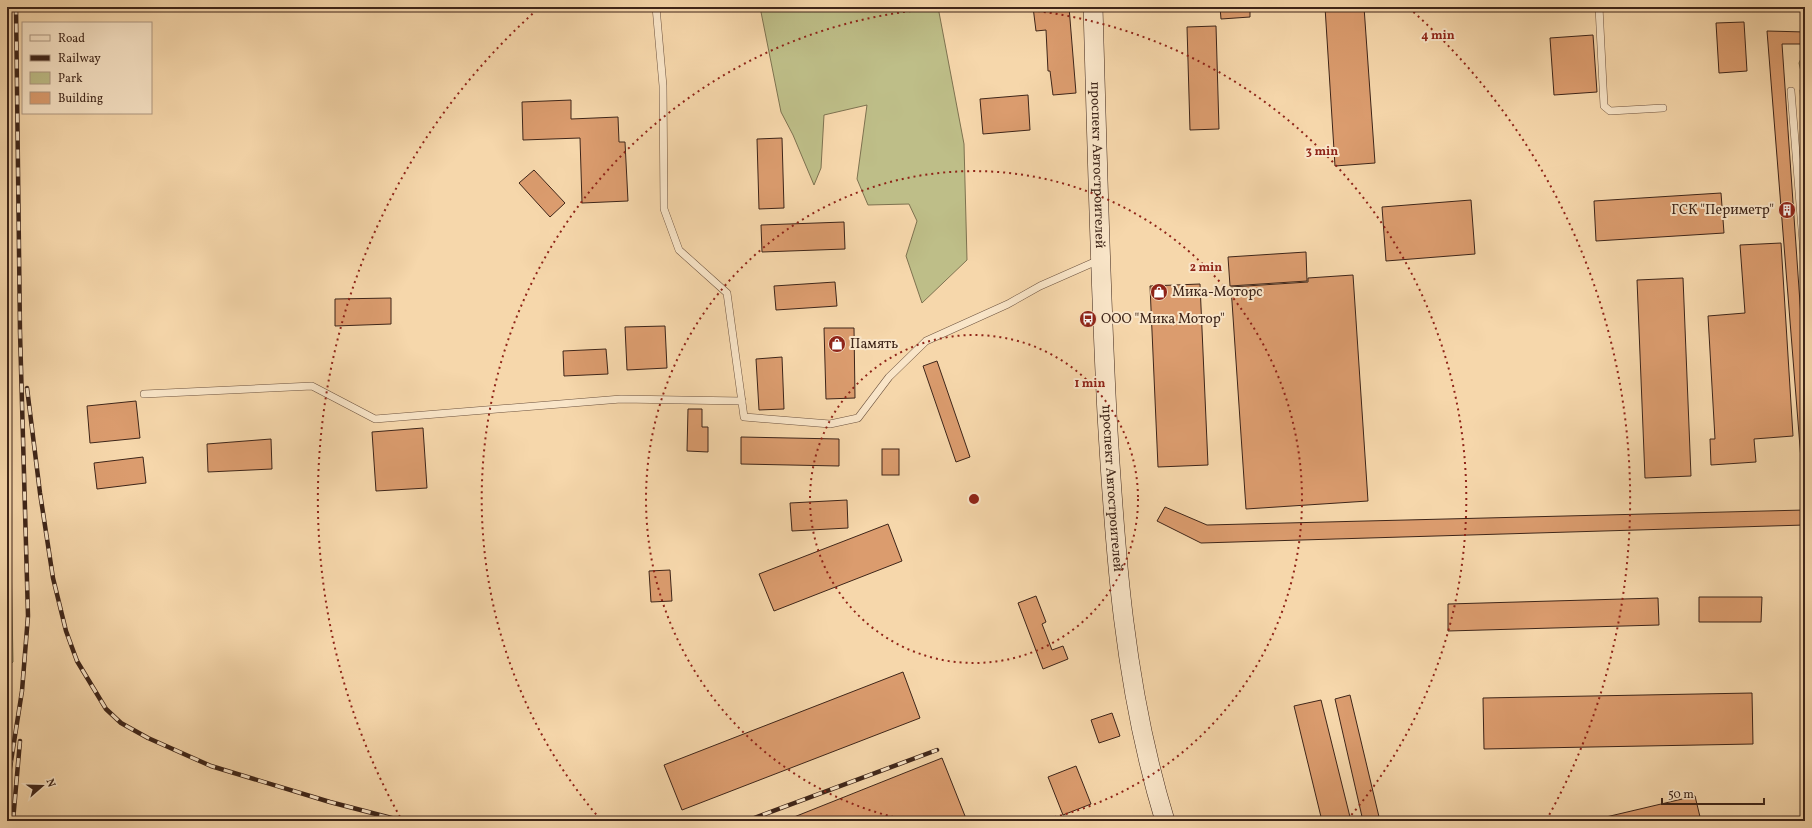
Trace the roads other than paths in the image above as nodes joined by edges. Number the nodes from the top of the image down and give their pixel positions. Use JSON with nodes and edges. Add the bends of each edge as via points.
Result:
{"nodes":[{"id":1,"x":656,"y":7,"type":"edge"},
{"id":2,"x":1093,"y":7,"type":"edge"},
{"id":3,"x":1599,"y":7,"type":"edge"},
{"id":4,"x":1791,"y":91,"type":"dead end"},
{"id":5,"x":1663,"y":108,"type":"dead end"},
{"id":6,"x":1099,"y":260,"type":"junction"},
{"id":7,"x":1805,"y":267,"type":"edge"},
{"id":8,"x":144,"y":394,"type":"dead end"},
{"id":9,"x":742,"y":401,"type":"junction"},
{"id":10,"x":1165,"y":821,"type":"edge"}],
"edges":[{"from":1,"to":9,"type":"lane","via":[[663,86],[664,209],[679,250],[727,293]]},
{"from":2,"to":6,"type":"main road","name":"проспект Автостроителей"},
{"from":3,"to":5,"type":"lane","via":[[1604,106],[1610,111]]},
{"from":4,"to":7,"type":"lane"},
{"from":6,"to":9,"type":"lane","via":[[926,341],[889,377],[858,418],[830,424],[744,417]]},
{"from":6,"to":10,"type":"main road","name":"проспект Автостроителей","via":[[1118,576],[1129,669]]},
{"from":8,"to":9,"type":"lane","via":[[312,386],[375,419],[621,399]]}]}
